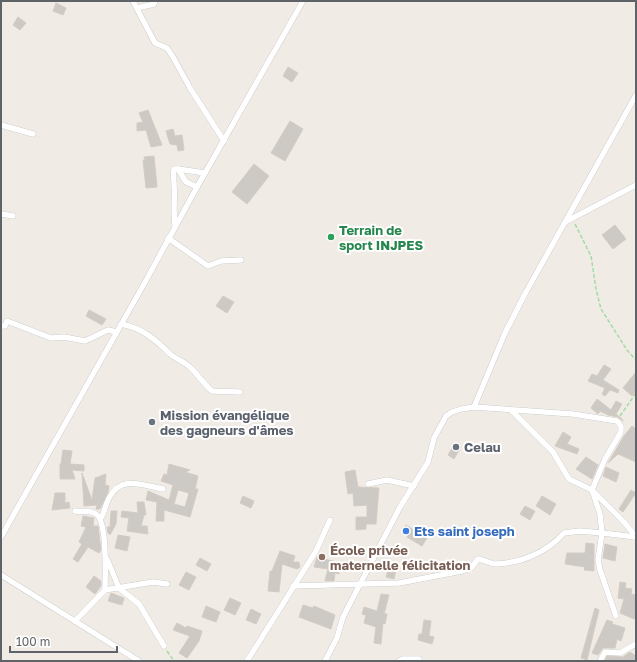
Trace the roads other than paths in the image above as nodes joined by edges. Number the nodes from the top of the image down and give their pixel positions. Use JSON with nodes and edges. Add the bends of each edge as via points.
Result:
{"nodes":[{"id":1,"x":133,"y":1,"type":"edge"},
{"id":2,"x":155,"y":1,"type":"edge"},
{"id":3,"x":303,"y":1,"type":"edge"},
{"id":4,"x":137,"y":8,"type":"junction"},
{"id":5,"x":636,"y":95,"type":"edge"},
{"id":6,"x":1,"y":124,"type":"edge"},
{"id":7,"x":33,"y":134,"type":"dead end"},
{"id":8,"x":224,"y":140,"type":"junction"},
{"id":9,"x":178,"y":169,"type":"junction"},
{"id":10,"x":205,"y":173,"type":"junction"},
{"id":11,"x":636,"y":185,"type":"edge"},
{"id":12,"x":197,"y":186,"type":"junction"},
{"id":13,"x":1,"y":214,"type":"edge"},
{"id":14,"x":13,"y":216,"type":"dead end"},
{"id":15,"x":569,"y":219,"type":"junction"},
{"id":16,"x":175,"y":226,"type":"junction"},
{"id":17,"x":168,"y":238,"type":"junction"},
{"id":18,"x":242,"y":260,"type":"dead end"},
{"id":19,"x":121,"y":324,"type":"junction"},
{"id":20,"x":1,"y":326,"type":"edge"},
{"id":21,"x":117,"y":332,"type":"junction"},
{"id":22,"x":240,"y":392,"type":"dead end"},
{"id":23,"x":474,"y":408,"type":"junction"},
{"id":24,"x":511,"y":410,"type":"junction"},
{"id":25,"x":368,"y":484,"type":"dead end"},
{"id":26,"x":414,"y":486,"type":"junction"},
{"id":27,"x":163,"y":488,"type":"dead end"},
{"id":28,"x":592,"y":490,"type":"junction"},
{"id":29,"x":75,"y":512,"type":"dead end"},
{"id":30,"x":100,"y":518,"type":"junction"},
{"id":31,"x":330,"y":520,"type":"dead end"},
{"id":32,"x":602,"y":533,"type":"junction"},
{"id":33,"x":1,"y":537,"type":"edge"},
{"id":34,"x":636,"y":537,"type":"edge"},
{"id":35,"x":106,"y":555,"type":"junction"},
{"id":36,"x":1,"y":575,"type":"edge"},
{"id":37,"x":361,"y":583,"type":"junction"},
{"id":38,"x":167,"y":584,"type":"dead end"},
{"id":39,"x":293,"y":586,"type":"junction"},
{"id":40,"x":119,"y":588,"type":"junction"},
{"id":41,"x":105,"y":590,"type":"junction"},
{"id":42,"x":616,"y":616,"type":"dead end"},
{"id":43,"x":75,"y":621,"type":"junction"},
{"id":44,"x":636,"y":644,"type":"edge"},
{"id":45,"x":164,"y":646,"type":"road end"},
{"id":46,"x":419,"y":659,"type":"dead end"},
{"id":47,"x":139,"y":661,"type":"edge"},
{"id":48,"x":247,"y":661,"type":"edge"},
{"id":49,"x":325,"y":661,"type":"edge"},
{"id":50,"x":399,"y":661,"type":"edge"},
{"id":51,"x":600,"y":661,"type":"edge"}],
"edges":[{"from":1,"to":4,"type":"street"},
{"from":2,"to":4,"type":"street","via":[[154,4]]},
{"from":3,"to":8,"type":"street"},
{"from":4,"to":8,"type":"street","via":[[155,43],[167,48]]},
{"from":5,"to":15,"type":"street"},
{"from":6,"to":7,"type":"street"},
{"from":8,"to":10,"type":"street"},
{"from":9,"to":10,"type":"street"},
{"from":9,"to":12,"type":"street","via":[[186,182]]},
{"from":9,"to":16,"type":"street","via":[[174,169],[172,176]]},
{"from":10,"to":12,"type":"street"},
{"from":11,"to":15,"type":"street"},
{"from":12,"to":16,"type":"street"},
{"from":13,"to":14,"type":"street"},
{"from":15,"to":23,"type":"street","via":[[505,333]]},
{"from":16,"to":17,"type":"street"},
{"from":17,"to":18,"type":"street","via":[[208,266],[221,261]]},
{"from":17,"to":19,"type":"street"},
{"from":19,"to":21,"type":"street"},
{"from":19,"to":22,"type":"street","via":[[141,329],[171,355],[192,368],[212,391]]},
{"from":20,"to":21,"type":"street","via":[[5,326],[7,321],[51,338],[64,337],[85,341],[108,330]]},
{"from":21,"to":33,"type":"street"},
{"from":23,"to":24,"type":"street"},
{"from":23,"to":26,"type":"street","via":[[461,409],[446,416],[434,438],[428,462]]},
{"from":24,"to":28,"type":"street","via":[[553,452],[569,479]]},
{"from":24,"to":28,"type":"street","via":[[573,414],[616,421],[621,426],[621,432],[604,459]]},
{"from":25,"to":26,"type":"street","via":[[386,480]]},
{"from":26,"to":37,"type":"street","via":[[400,507]]},
{"from":27,"to":30,"type":"street","via":[[126,483],[117,486],[108,499],[106,511]]},
{"from":28,"to":32,"type":"street","via":[[600,514]]},
{"from":28,"to":34,"type":"street"},
{"from":29,"to":30,"type":"street","via":[[90,512]]},
{"from":30,"to":35,"type":"street"},
{"from":31,"to":39,"type":"street","via":[[316,551]]},
{"from":32,"to":34,"type":"street"},
{"from":32,"to":37,"type":"street","via":[[564,533],[555,543],[531,557],[495,564],[478,559],[471,568],[462,571],[399,583]]},
{"from":32,"to":42,"type":"street","via":[[598,560]]},
{"from":35,"to":40,"type":"street"},
{"from":35,"to":41,"type":"street"},
{"from":36,"to":43,"type":"street"},
{"from":37,"to":39,"type":"street"},
{"from":37,"to":49,"type":"street"},
{"from":38,"to":40,"type":"street","via":[[153,582]]},
{"from":39,"to":48,"type":"street"},
{"from":40,"to":41,"type":"street"},
{"from":40,"to":45,"type":"street","via":[[138,604]]},
{"from":41,"to":43,"type":"street"},
{"from":43,"to":47,"type":"street"},
{"from":44,"to":51,"type":"street","via":[[620,653],[605,652]]},
{"from":46,"to":50,"type":"street"}]}
